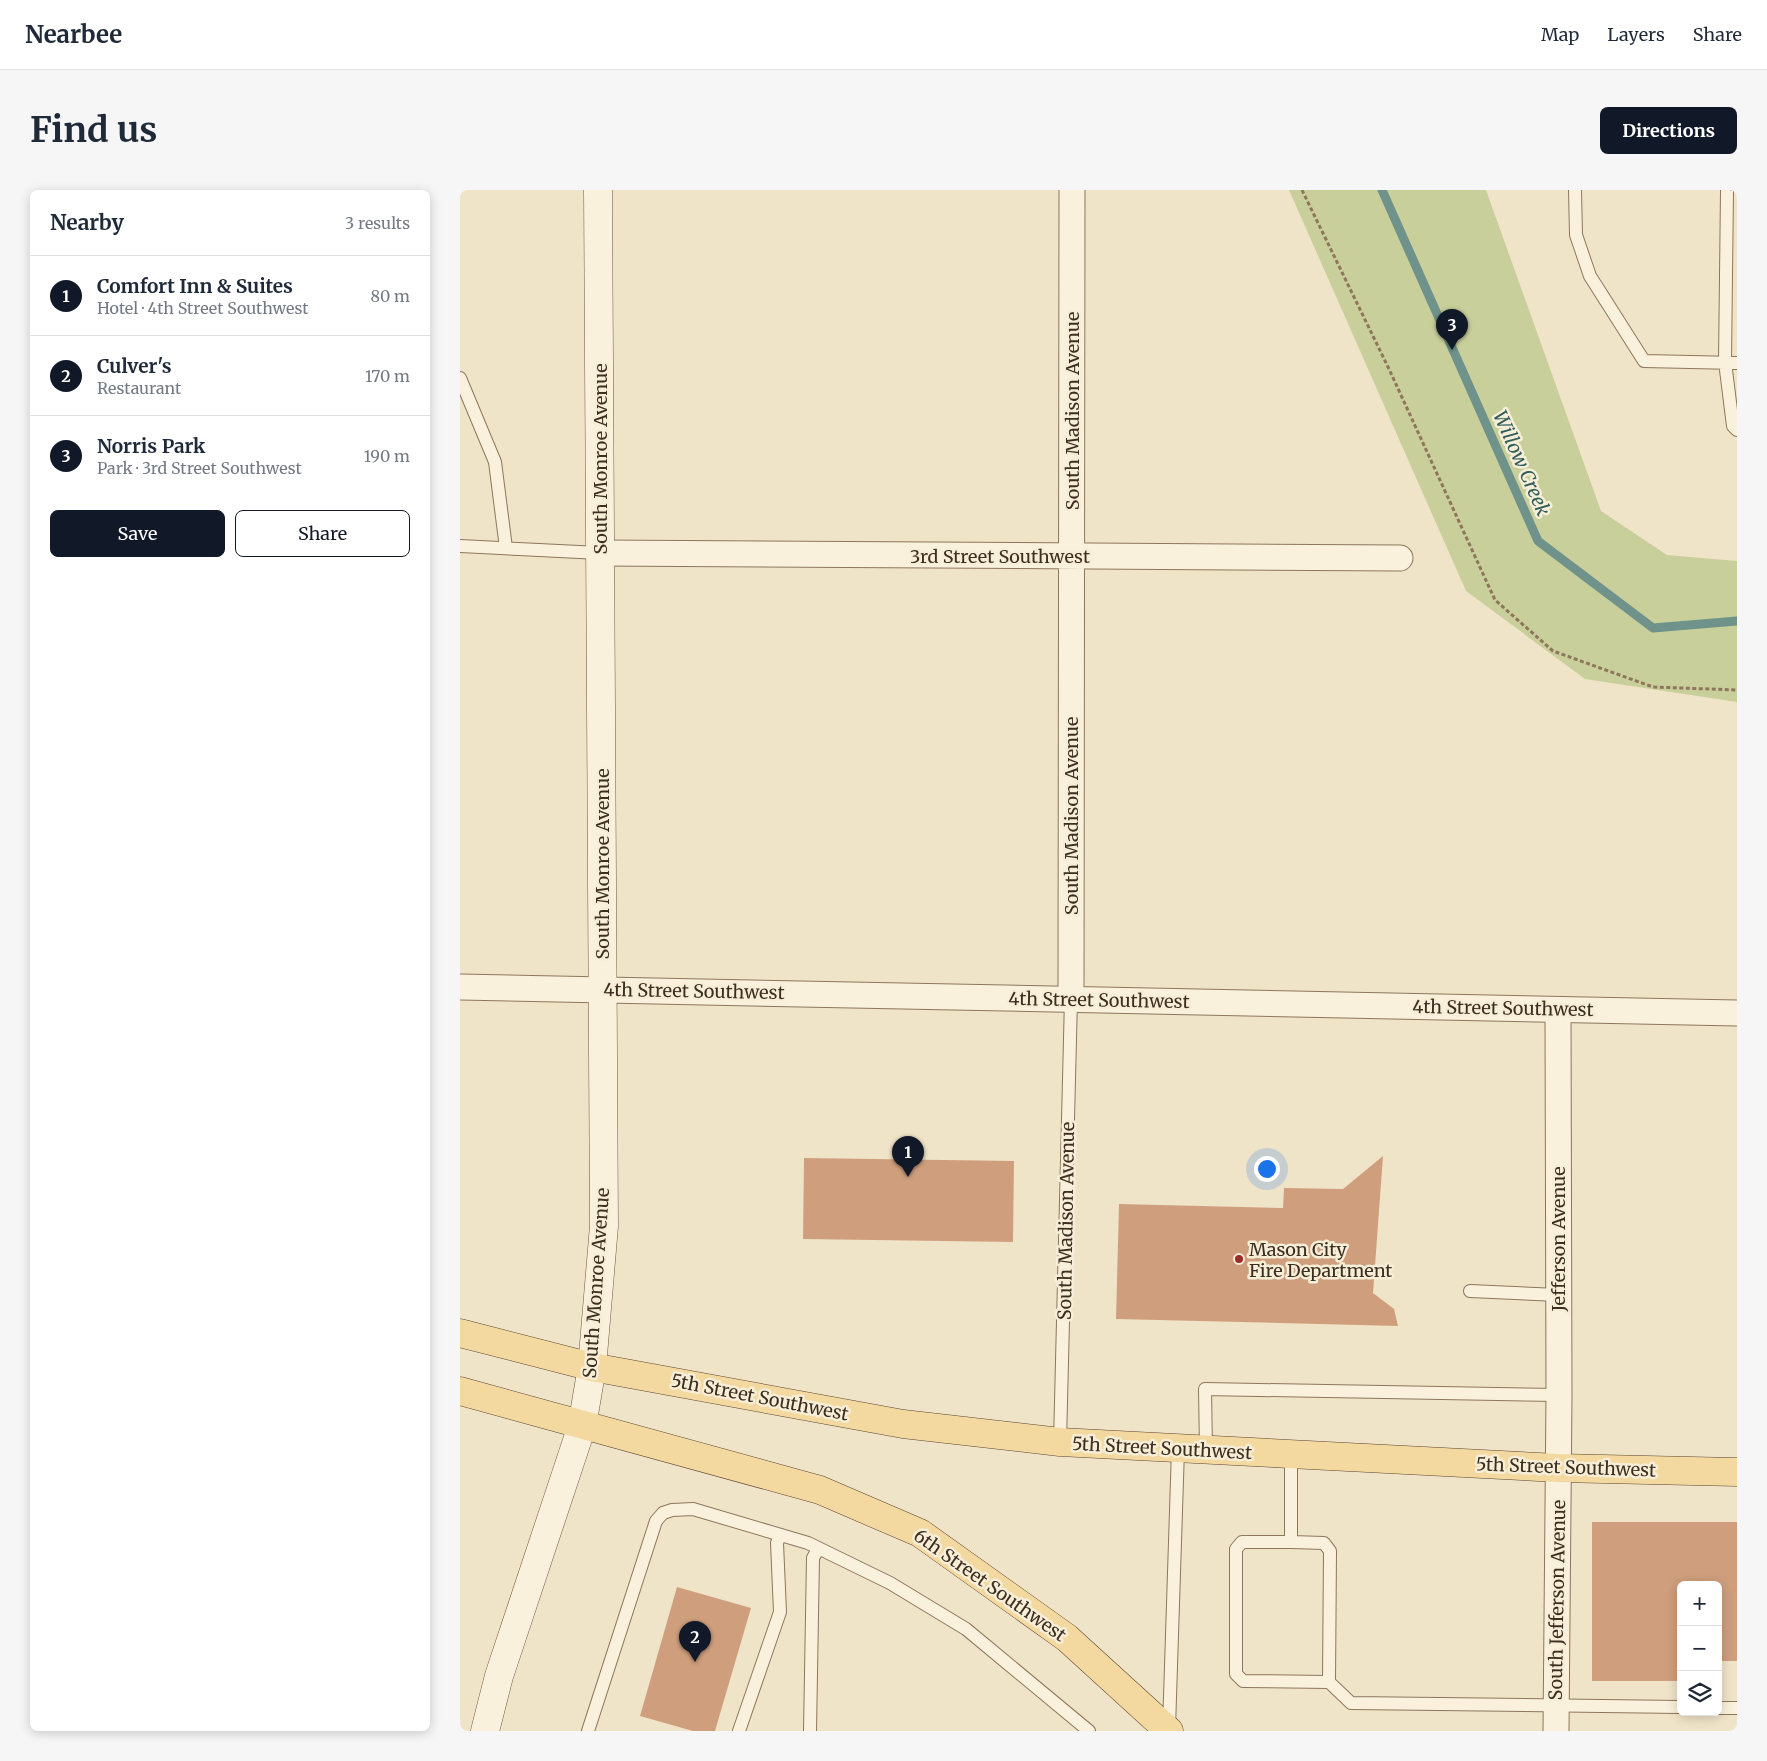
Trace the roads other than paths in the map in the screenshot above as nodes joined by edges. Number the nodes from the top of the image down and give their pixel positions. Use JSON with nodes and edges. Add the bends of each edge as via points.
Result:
{"nodes":[{"id":1,"x":598,"y":190,"type":"edge"},
{"id":2,"x":1072,"y":190,"type":"edge"},
{"id":3,"x":1575,"y":190,"type":"edge"},
{"id":4,"x":1727,"y":190,"type":"edge"},
{"id":5,"x":1731,"y":362,"type":"edge"},
{"id":6,"x":460,"y":378,"type":"edge"},
{"id":7,"x":1737,"y":430,"type":"edge"},
{"id":8,"x":460,"y":546,"type":"edge"},
{"id":9,"x":506,"y":548,"type":"junction"},
{"id":10,"x":600,"y":552,"type":"junction"},
{"id":11,"x":1072,"y":557,"type":"junction"},
{"id":12,"x":1400,"y":558,"type":"dead end"},
{"id":13,"x":460,"y":987,"type":"edge"},
{"id":14,"x":603,"y":990,"type":"junction"},
{"id":15,"x":1072,"y":999,"type":"junction"},
{"id":16,"x":1558,"y":1010,"type":"junction"},
{"id":17,"x":1737,"y":1013,"type":"edge"},
{"id":18,"x":1470,"y":1290,"type":"dead end"},
{"id":19,"x":1558,"y":1295,"type":"junction"},
{"id":20,"x":460,"y":1333,"type":"edge"},
{"id":21,"x":592,"y":1367,"type":"junction"},
{"id":22,"x":460,"y":1391,"type":"edge"},
{"id":23,"x":1559,"y":1395,"type":"junction"},
{"id":24,"x":582,"y":1426,"type":"junction"},
{"id":25,"x":1060,"y":1442,"type":"junction"},
{"id":26,"x":1178,"y":1449,"type":"junction"},
{"id":27,"x":1206,"y":1450,"type":"junction"},
{"id":28,"x":1291,"y":1455,"type":"junction"},
{"id":29,"x":1558,"y":1468,"type":"junction"},
{"id":30,"x":1737,"y":1472,"type":"edge"},
{"id":31,"x":780,"y":1535,"type":"junction"},
{"id":32,"x":1291,"y":1542,"type":"junction"},
{"id":33,"x":818,"y":1548,"type":"junction"},
{"id":34,"x":1329,"y":1682,"type":"junction"},
{"id":35,"x":1556,"y":1706,"type":"junction"},
{"id":36,"x":1677,"y":1707,"type":"edge"},
{"id":37,"x":1722,"y":1708,"type":"edge"},
{"id":38,"x":1737,"y":1708,"type":"edge"},
{"id":39,"x":485,"y":1731,"type":"edge"},
{"id":40,"x":588,"y":1731,"type":"edge"},
{"id":41,"x":739,"y":1731,"type":"edge"},
{"id":42,"x":810,"y":1731,"type":"edge"},
{"id":43,"x":1089,"y":1731,"type":"edge"},
{"id":44,"x":1169,"y":1731,"type":"edge"},
{"id":45,"x":1556,"y":1731,"type":"edge"}],
"edges":[{"from":1,"to":10,"type":"main road","name":"South Monroe Avenue"},
{"from":2,"to":11,"type":"street","name":"South Madison Avenue"},
{"from":3,"to":5,"type":"lane","via":[[1576,235],[1590,276],[1644,361]]},
{"from":4,"to":5,"type":"lane"},
{"from":5,"to":7,"type":"lane","via":[[1732,426]]},
{"from":6,"to":9,"type":"lane","via":[[495,462]]},
{"from":8,"to":9,"type":"lane"},
{"from":9,"to":10,"type":"lane"},
{"from":10,"to":11,"type":"street","name":"3rd Street Southwest"},
{"from":10,"to":14,"type":"main road","name":"South Monroe Avenue"},
{"from":11,"to":12,"type":"street","name":"3rd Street Southwest"},
{"from":11,"to":15,"type":"street","name":"South Madison Avenue"},
{"from":13,"to":14,"type":"street","name":"4th Street Southwest"},
{"from":14,"to":15,"type":"street","name":"4th Street Southwest"},
{"from":14,"to":21,"type":"main road","name":"South Monroe Avenue","via":[[604,1226]]},
{"from":15,"to":16,"type":"street","name":"4th Street Southwest"},
{"from":15,"to":25,"type":"lane","name":"South Madison Avenue"},
{"from":16,"to":17,"type":"street","name":"4th Street Southwest"},
{"from":16,"to":19,"type":"street","name":"Jefferson Avenue"},
{"from":18,"to":19,"type":"lane"},
{"from":19,"to":23,"type":"street","name":"Jefferson Avenue"},
{"from":20,"to":21,"type":"main road"},
{"from":21,"to":24,"type":"main road","name":"South Monroe Avenue"},
{"from":21,"to":25,"type":"main road","name":"5th Street Southwest","via":[[903,1424]]},
{"from":22,"to":24,"type":"main road"},
{"from":23,"to":27,"type":"lane","via":[[1205,1388]]},
{"from":23,"to":29,"type":"street","name":"Jefferson Avenue"},
{"from":24,"to":39,"type":"main road","name":"South Monroe Avenue","via":[[499,1676]]},
{"from":24,"to":44,"type":"main road","name":"6th Street Southwest","via":[[820,1490],[920,1533],[1067,1638]]},
{"from":25,"to":26,"type":"main road","name":"5th Street Southwest"},
{"from":26,"to":27,"type":"main road","name":"5th Street Southwest"},
{"from":26,"to":44,"type":"lane"},
{"from":27,"to":28,"type":"main road","name":"5th Street Southwest"},
{"from":28,"to":29,"type":"main road","name":"5th Street Southwest"},
{"from":28,"to":32,"type":"lane"},
{"from":29,"to":30,"type":"main road","name":"5th Street Southwest"},
{"from":29,"to":35,"type":"street","name":"South Jefferson Avenue"},
{"from":31,"to":33,"type":"lane"},
{"from":31,"to":40,"type":"lane","via":[[693,1510],[663,1513],[656,1521]]},
{"from":31,"to":41,"type":"lane","via":[[776,1543],[780,1612]]},
{"from":32,"to":34,"type":"lane","via":[[1324,1543],[1330,1551]]},
{"from":32,"to":34,"type":"lane","via":[[1242,1542],[1236,1550],[1236,1674],[1242,1681]]},
{"from":33,"to":42,"type":"lane","via":[[813,1558]]},
{"from":33,"to":43,"type":"lane","via":[[890,1583],[966,1630]]},
{"from":34,"to":35,"type":"lane","via":[[1352,1703]]},
{"from":35,"to":36,"type":"lane"},
{"from":35,"to":45,"type":"street","name":"South Jefferson Avenue"},
{"from":37,"to":38,"type":"lane"}]}
